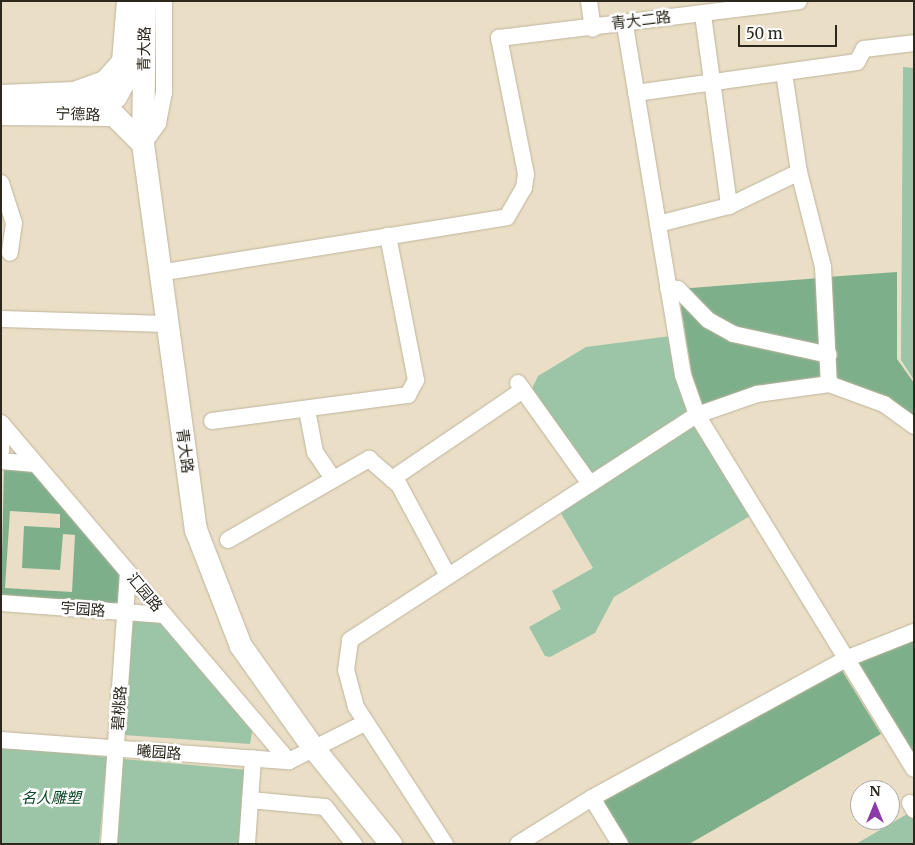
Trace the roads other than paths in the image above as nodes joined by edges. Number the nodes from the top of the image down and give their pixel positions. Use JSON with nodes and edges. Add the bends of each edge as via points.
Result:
{"nodes":[{"id":1,"x":128,"y":1,"type":"edge"},
{"id":2,"x":145,"y":1,"type":"edge"},
{"id":3,"x":164,"y":1,"type":"edge"},
{"id":4,"x":589,"y":1,"type":"edge"},
{"id":5,"x":783,"y":1,"type":"edge"},
{"id":6,"x":799,"y":1,"type":"edge"},
{"id":7,"x":703,"y":15,"type":"junction"},
{"id":8,"x":626,"y":25,"type":"junction"},
{"id":9,"x":593,"y":28,"type":"junction"},
{"id":10,"x":144,"y":40,"type":"junction"},
{"id":11,"x":914,"y":43,"type":"edge"},
{"id":12,"x":784,"y":73,"type":"junction"},
{"id":13,"x":712,"y":83,"type":"junction"},
{"id":14,"x":636,"y":93,"type":"junction"},
{"id":15,"x":1,"y":96,"type":"edge"},
{"id":16,"x":71,"y":112,"type":"junction"},
{"id":17,"x":1,"y":114,"type":"edge"},
{"id":18,"x":143,"y":144,"type":"junction"},
{"id":19,"x":799,"y":172,"type":"junction"},
{"id":20,"x":1,"y":183,"type":"edge"},
{"id":21,"x":730,"y":206,"type":"junction"},
{"id":22,"x":658,"y":224,"type":"junction"},
{"id":23,"x":388,"y":236,"type":"junction"},
{"id":24,"x":10,"y":253,"type":"dead end"},
{"id":25,"x":159,"y":273,"type":"junction"},
{"id":26,"x":668,"y":288,"type":"junction"},
{"id":27,"x":1,"y":319,"type":"edge"},
{"id":28,"x":167,"y":324,"type":"junction"},
{"id":29,"x":829,"y":355,"type":"junction"},
{"id":30,"x":829,"y":384,"type":"junction"},
{"id":31,"x":306,"y":410,"type":"junction"},
{"id":32,"x":697,"y":415,"type":"junction"},
{"id":33,"x":212,"y":421,"type":"dead end"},
{"id":34,"x":2,"y":424,"type":"edge"},
{"id":35,"x":914,"y":426,"type":"edge"},
{"id":36,"x":1,"y":451,"type":"edge"},
{"id":37,"x":1,"y":461,"type":"edge"},
{"id":38,"x":35,"y":464,"type":"junction"},
{"id":39,"x":333,"y":479,"type":"junction"},
{"id":40,"x":392,"y":479,"type":"junction"},
{"id":41,"x":590,"y":484,"type":"junction"},
{"id":42,"x":228,"y":540,"type":"dead end"},
{"id":43,"x":128,"y":573,"type":"junction"},
{"id":44,"x":448,"y":576,"type":"junction"},
{"id":45,"x":1,"y":603,"type":"edge"},
{"id":46,"x":126,"y":613,"type":"junction"},
{"id":47,"x":165,"y":616,"type":"junction"},
{"id":48,"x":914,"y":632,"type":"edge"},
{"id":49,"x":848,"y":658,"type":"junction"},
{"id":50,"x":365,"y":724,"type":"junction"},
{"id":51,"x":1,"y":740,"type":"edge"},
{"id":52,"x":116,"y":750,"type":"junction"},
{"id":53,"x":315,"y":750,"type":"junction"},
{"id":54,"x":253,"y":758,"type":"junction"},
{"id":55,"x":288,"y":761,"type":"junction"},
{"id":56,"x":914,"y":769,"type":"edge"},
{"id":57,"x":592,"y":798,"type":"junction"},
{"id":58,"x":250,"y":800,"type":"junction"},
{"id":59,"x":109,"y":844,"type":"edge"},
{"id":60,"x":247,"y":844,"type":"edge"},
{"id":61,"x":354,"y":844,"type":"edge"},
{"id":62,"x":391,"y":844,"type":"edge"},
{"id":63,"x":445,"y":844,"type":"edge"},
{"id":64,"x":518,"y":844,"type":"edge"},
{"id":65,"x":620,"y":844,"type":"edge"}],
"edges":[{"from":1,"to":15,"type":"street","via":[[123,62],[106,82],[74,93]]},
{"from":2,"to":10,"type":"street","name":"青大路"},
{"from":3,"to":18,"type":"street","via":[[164,93],[158,123]]},
{"from":4,"to":9,"type":"street"},
{"from":5,"to":9,"type":"street","name":"青大二路"},
{"from":6,"to":7,"type":"street"},
{"from":7,"to":8,"type":"street"},
{"from":7,"to":13,"type":"street"},
{"from":8,"to":9,"type":"street"},
{"from":8,"to":14,"type":"street"},
{"from":9,"to":23,"type":"street","via":[[498,38],[526,174],[524,188],[507,217]]},
{"from":10,"to":16,"type":"street","via":[[137,64],[116,97]]},
{"from":10,"to":18,"type":"street","name":"青大路"},
{"from":11,"to":12,"type":"street","via":[[864,49],[858,62]]},
{"from":12,"to":13,"type":"street"},
{"from":12,"to":19,"type":"street"},
{"from":13,"to":14,"type":"street"},
{"from":13,"to":21,"type":"street"},
{"from":14,"to":22,"type":"street"},
{"from":16,"to":17,"type":"street","name":"宁德路"},
{"from":16,"to":18,"type":"street","name":"宁德路","via":[[114,115]]},
{"from":18,"to":25,"type":"street","name":"青大路"},
{"from":19,"to":21,"type":"street"},
{"from":19,"to":29,"type":"street","via":[[823,267]]},
{"from":20,"to":24,"type":"street","via":[[14,224]]},
{"from":21,"to":22,"type":"street"},
{"from":22,"to":26,"type":"street"},
{"from":23,"to":25,"type":"street"},
{"from":23,"to":31,"type":"street","via":[[416,380],[408,395]]},
{"from":25,"to":28,"type":"street","name":"青大路"},
{"from":26,"to":29,"type":"street","via":[[678,289],[708,320],[733,334]]},
{"from":26,"to":32,"type":"street","via":[[683,375]]},
{"from":27,"to":28,"type":"street"},
{"from":28,"to":53,"type":"street","name":"青大路","via":[[196,530],[240,646]]},
{"from":29,"to":30,"type":"street"},
{"from":30,"to":32,"type":"street","via":[[757,394]]},
{"from":30,"to":35,"type":"street","via":[[884,404]]},
{"from":31,"to":33,"type":"street"},
{"from":31,"to":39,"type":"street","via":[[314,452]]},
{"from":32,"to":41,"type":"street"},
{"from":32,"to":49,"type":"street"},
{"from":34,"to":36,"type":"street"},
{"from":34,"to":38,"type":"street","name":"汇园路"},
{"from":37,"to":38,"type":"street"},
{"from":38,"to":43,"type":"street","name":"汇园路"},
{"from":39,"to":40,"type":"street","via":[[369,459]]},
{"from":39,"to":42,"type":"street"},
{"from":40,"to":41,"type":"street","via":[[520,386]]},
{"from":40,"to":44,"type":"street"},
{"from":41,"to":44,"type":"street"},
{"from":43,"to":46,"type":"street","name":"碧桃路"},
{"from":43,"to":47,"type":"street","name":"汇园路"},
{"from":44,"to":50,"type":"street","via":[[350,640],[346,670]]},
{"from":45,"to":46,"type":"street","name":"宇园路"},
{"from":46,"to":47,"type":"street","name":"宇园路"},
{"from":46,"to":52,"type":"street","name":"碧桃路"},
{"from":47,"to":55,"type":"street","name":"汇园路"},
{"from":48,"to":49,"type":"street"},
{"from":49,"to":56,"type":"street"},
{"from":49,"to":57,"type":"street"},
{"from":50,"to":53,"type":"street","name":"曦园路"},
{"from":50,"to":63,"type":"street"},
{"from":51,"to":52,"type":"street","name":"曦园路"},
{"from":52,"to":54,"type":"street","name":"曦园路"},
{"from":52,"to":59,"type":"street","name":"碧桃路"},
{"from":53,"to":55,"type":"street","name":"曦园路"},
{"from":53,"to":62,"type":"street","name":"青大路"},
{"from":54,"to":55,"type":"street","name":"曦园路"},
{"from":54,"to":58,"type":"street"},
{"from":57,"to":64,"type":"street"},
{"from":57,"to":65,"type":"street"},
{"from":58,"to":60,"type":"street"},
{"from":58,"to":61,"type":"street","via":[[325,807]]}]}
